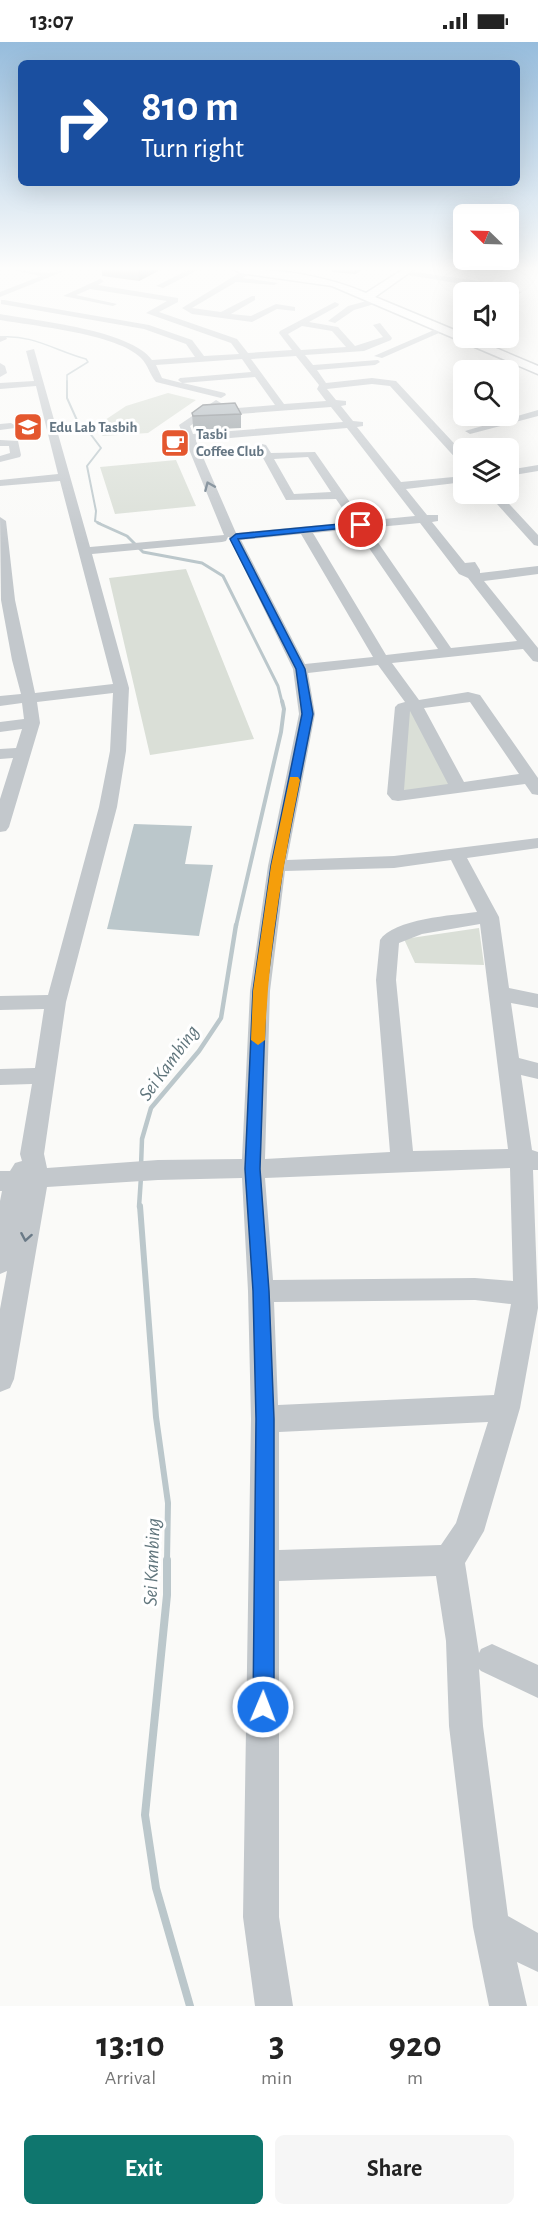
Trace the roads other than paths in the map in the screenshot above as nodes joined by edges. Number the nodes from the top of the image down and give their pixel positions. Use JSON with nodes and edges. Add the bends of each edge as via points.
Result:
{"nodes":[{"id":1,"x":34,"y":362,"type":"edge"},
{"id":2,"x":174,"y":362,"type":"edge"},
{"id":3,"x":249,"y":362,"type":"edge"},
{"id":4,"x":304,"y":362,"type":"edge"},
{"id":5,"x":357,"y":362,"type":"edge"},
{"id":6,"x":523,"y":362,"type":"edge"},
{"id":7,"x":524,"y":362,"type":"edge"},
{"id":8,"x":151,"y":363,"type":"joint"},
{"id":9,"x":0,"y":366,"type":"edge"},
{"id":10,"x":309,"y":368,"type":"junction"},
{"id":11,"x":538,"y":368,"type":"edge"},
{"id":12,"x":0,"y":374,"type":"edge"},
{"id":13,"x":256,"y":374,"type":"junction"},
{"id":14,"x":214,"y":377,"type":"junction"},
{"id":15,"x":162,"y":381,"type":"junction"},
{"id":16,"x":40,"y":384,"type":"junction"},
{"id":17,"x":0,"y":386,"type":"edge"},
{"id":18,"x":324,"y":386,"type":"junction"},
{"id":19,"x":223,"y":397,"type":"junction"},
{"id":20,"x":338,"y":403,"type":"junction"},
{"id":21,"x":281,"y":407,"type":"junction"},
{"id":22,"x":233,"y":412,"type":"junction"},
{"id":23,"x":538,"y":413,"type":"edge"},
{"id":24,"x":199,"y":414,"type":"junction"},
{"id":25,"x":355,"y":424,"type":"junction"},
{"id":26,"x":470,"y":431,"type":"dead end"},
{"id":27,"x":253,"y":433,"type":"junction"},
{"id":28,"x":188,"y":438,"type":"junction"},
{"id":29,"x":0,"y":443,"type":"edge"},
{"id":30,"x":453,"y":449,"type":"edge"},
{"id":31,"x":267,"y":456,"type":"junction"},
{"id":32,"x":0,"y":459,"type":"edge"},
{"id":33,"x":538,"y":468,"type":"edge"},
{"id":34,"x":519,"y":471,"type":"edge"},
{"id":35,"x":538,"y":473,"type":"edge"},
{"id":36,"x":519,"y":476,"type":"edge"},
{"id":37,"x":63,"y":477,"type":"junction"},
{"id":38,"x":453,"y":481,"type":"edge"},
{"id":39,"x":0,"y":483,"type":"edge"},
{"id":40,"x":453,"y":485,"type":"edge"},
{"id":41,"x":406,"y":488,"type":"junction"},
{"id":42,"x":339,"y":495,"type":"junction"},
{"id":43,"x":503,"y":504,"type":"edge"},
{"id":44,"x":429,"y":518,"type":"junction"},
{"id":45,"x":0,"y":524,"type":"edge"},
{"id":46,"x":361,"y":525,"type":"junction"},
{"id":47,"x":305,"y":530,"type":"junction"},
{"id":48,"x":231,"y":537,"type":"junction"},
{"id":49,"x":538,"y":542,"type":"edge"},
{"id":50,"x":86,"y":551,"type":"junction"},
{"id":51,"x":538,"y":570,"type":"edge"},
{"id":52,"x":474,"y":577,"type":"junction"},
{"id":53,"x":4,"y":600,"type":"edge"},
{"id":54,"x":7,"y":633,"type":"edge"},
{"id":55,"x":527,"y":644,"type":"junction"},
{"id":56,"x":447,"y":652,"type":"junction"},
{"id":57,"x":538,"y":658,"type":"edge"},
{"id":58,"x":19,"y":660,"type":"junction"},
{"id":59,"x":382,"y":660,"type":"junction"},
{"id":60,"x":0,"y":662,"type":"edge"},
{"id":61,"x":300,"y":669,"type":"junction"},
{"id":62,"x":121,"y":688,"type":"junction"},
{"id":63,"x":29,"y":697,"type":"junction"},
{"id":64,"x":0,"y":701,"type":"edge"},
{"id":65,"x":415,"y":705,"type":"junction"},
{"id":66,"x":32,"y":723,"type":"junction"},
{"id":67,"x":0,"y":727,"type":"edge"},
{"id":68,"x":24,"y":752,"type":"junction"},
{"id":69,"x":0,"y":754,"type":"edge"},
{"id":70,"x":534,"y":784,"type":"edge"},
{"id":71,"x":459,"y":789,"type":"junction"},
{"id":72,"x":0,"y":827,"type":"edge"},
{"id":73,"x":538,"y":843,"type":"edge"},
{"id":74,"x":457,"y":855,"type":"junction"},
{"id":75,"x":277,"y":866,"type":"junction"},
{"id":76,"x":489,"y":917,"type":"junction"},
{"id":77,"x":499,"y":993,"type":"junction"},
{"id":78,"x":538,"y":1001,"type":"edge"},
{"id":79,"x":56,"y":1002,"type":"junction"},
{"id":80,"x":0,"y":1003,"type":"edge"},
{"id":81,"x":508,"y":1064,"type":"junction"},
{"id":82,"x":538,"y":1071,"type":"edge"},
{"id":83,"x":43,"y":1076,"type":"junction"},
{"id":84,"x":0,"y":1077,"type":"edge"},
{"id":85,"x":530,"y":1160,"type":"edge"},
{"id":86,"x":402,"y":1161,"type":"junction"},
{"id":87,"x":253,"y":1169,"type":"junction"},
{"id":88,"x":18,"y":1180,"type":"edge"},
{"id":89,"x":0,"y":1263,"type":"edge"},
{"id":90,"x":261,"y":1291,"type":"junction"},
{"id":91,"x":532,"y":1295,"type":"edge"},
{"id":92,"x":1,"y":1370,"type":"edge"},
{"id":93,"x":506,"y":1408,"type":"junction"},
{"id":94,"x":265,"y":1419,"type":"junction"},
{"id":95,"x":449,"y":1560,"type":"junction"},
{"id":96,"x":265,"y":1566,"type":"junction"},
{"id":97,"x":492,"y":1660,"type":"dead end"},
{"id":98,"x":538,"y":1682,"type":"edge"},
{"id":99,"x":491,"y":1927,"type":"junction"},
{"id":100,"x":538,"y":1953,"type":"edge"},
{"id":101,"x":274,"y":2006,"type":"edge"},
{"id":102,"x":508,"y":2006,"type":"edge"}],
"edges":[{"from":1,"to":16,"type":"street"},
{"from":2,"to":8,"type":"street"},
{"from":3,"to":13,"type":"street"},
{"from":4,"to":10,"type":"street"},
{"from":5,"to":10,"type":"street"},
{"from":6,"to":11,"type":"main road"},
{"from":7,"to":11,"type":"main road"},
{"from":8,"to":15,"type":"street"},
{"from":9,"to":12,"type":"street"},
{"from":10,"to":18,"type":"street"},
{"from":13,"to":14,"type":"street"},
{"from":13,"to":21,"type":"street"},
{"from":14,"to":15,"type":"street"},
{"from":14,"to":19,"type":"street"},
{"from":15,"to":19,"type":"street"},
{"from":16,"to":17,"type":"street"},
{"from":16,"to":37,"type":"street"},
{"from":18,"to":20,"type":"street","via":[[322,389]]},
{"from":18,"to":30,"type":"street","via":[[393,383]]},
{"from":19,"to":22,"type":"street"},
{"from":19,"to":24,"type":"street"},
{"from":20,"to":21,"type":"street"},
{"from":20,"to":25,"type":"street"},
{"from":21,"to":22,"type":"street"},
{"from":22,"to":24,"type":"street"},
{"from":23,"to":26,"type":"street"},
{"from":24,"to":28,"type":"street","via":[[184,424]]},
{"from":25,"to":27,"type":"street"},
{"from":25,"to":41,"type":"street"},
{"from":27,"to":28,"type":"street"},
{"from":27,"to":31,"type":"street"},
{"from":48,"to":28,"type":"street","one_way":true},
{"from":29,"to":32,"type":"street","via":[[14,443],[16,455]]},
{"from":31,"to":42,"type":"street","via":[[310,454]]},
{"from":31,"to":42,"type":"street","via":[[292,498]]},
{"from":33,"to":34,"type":"street"},
{"from":35,"to":36,"type":"street"},
{"from":37,"to":39,"type":"street"},
{"from":37,"to":50,"type":"street"},
{"from":38,"to":41,"type":"street"},
{"from":40,"to":41,"type":"street"},
{"from":41,"to":44,"type":"street"},
{"from":42,"to":46,"type":"street"},
{"from":43,"to":49,"type":"street"},
{"from":44,"to":46,"type":"street"},
{"from":44,"to":52,"type":"street","via":[[464,571]]},
{"from":45,"to":53,"type":"street"},
{"from":46,"to":47,"type":"street"},
{"from":46,"to":56,"type":"street"},
{"from":47,"to":48,"type":"street"},
{"from":47,"to":59,"type":"street"},
{"from":48,"to":50,"type":"street"},
{"from":48,"to":61,"type":"street"},
{"from":50,"to":62,"type":"street"},
{"from":51,"to":52,"type":"street"},
{"from":52,"to":55,"type":"street"},
{"from":53,"to":54,"type":"street"},
{"from":54,"to":58,"type":"street"},
{"from":55,"to":56,"type":"street"},
{"from":55,"to":57,"type":"street"},
{"from":56,"to":59,"type":"street"},
{"from":58,"to":60,"type":"street"},
{"from":58,"to":63,"type":"street"},
{"from":59,"to":61,"type":"street"},
{"from":59,"to":65,"type":"street"},
{"from":61,"to":75,"type":"street","via":[[308,714]]},
{"from":62,"to":63,"type":"street"},
{"from":62,"to":79,"type":"street","via":[[118,751],[108,807]]},
{"from":63,"to":64,"type":"street"},
{"from":63,"to":66,"type":"street"},
{"from":65,"to":70,"type":"street","via":[[476,698]]},
{"from":65,"to":71,"type":"street"},
{"from":65,"to":71,"type":"street","via":[[402,708],[395,794]]},
{"from":66,"to":67,"type":"street"},
{"from":66,"to":68,"type":"street"},
{"from":68,"to":69,"type":"street"},
{"from":68,"to":72,"type":"street"},
{"from":70,"to":71,"type":"street"},
{"from":73,"to":74,"type":"street"},
{"from":74,"to":75,"type":"street","via":[[344,865]]},
{"from":74,"to":76,"type":"street"},
{"from":75,"to":87,"type":"street","via":[[260,991]]},
{"from":76,"to":77,"type":"street"},
{"from":76,"to":86,"type":"street","via":[[404,932],[390,940],[386,980]]},
{"from":77,"to":78,"type":"street"},
{"from":77,"to":81,"type":"street"},
{"from":79,"to":80,"type":"street"},
{"from":79,"to":83,"type":"street"},
{"from":81,"to":82,"type":"street"},
{"from":81,"to":85,"type":"street"},
{"from":83,"to":84,"type":"street"},
{"from":83,"to":88,"type":"street","via":[[32,1154]]},
{"from":85,"to":86,"type":"street"},
{"from":85,"to":91,"type":"street"},
{"from":86,"to":87,"type":"street"},
{"from":87,"to":88,"type":"street","via":[[125,1171]]},
{"from":87,"to":90,"type":"street"},
{"from":88,"to":89,"type":"street"},
{"from":88,"to":92,"type":"street","one_way":true},
{"from":90,"to":91,"type":"street","via":[[475,1289]]},
{"from":90,"to":94,"type":"street"},
{"from":91,"to":93,"type":"street"},
{"from":93,"to":94,"type":"street"},
{"from":93,"to":95,"type":"street","via":[[469,1532]]},
{"from":94,"to":96,"type":"street"},
{"from":95,"to":96,"type":"street"},
{"from":95,"to":99,"type":"street","via":[[462,1641],[466,1726]]},
{"from":96,"to":101,"type":"street","via":[[261,1917]]},
{"from":97,"to":98,"type":"street"},
{"from":99,"to":100,"type":"street"},
{"from":99,"to":102,"type":"street"}]}
